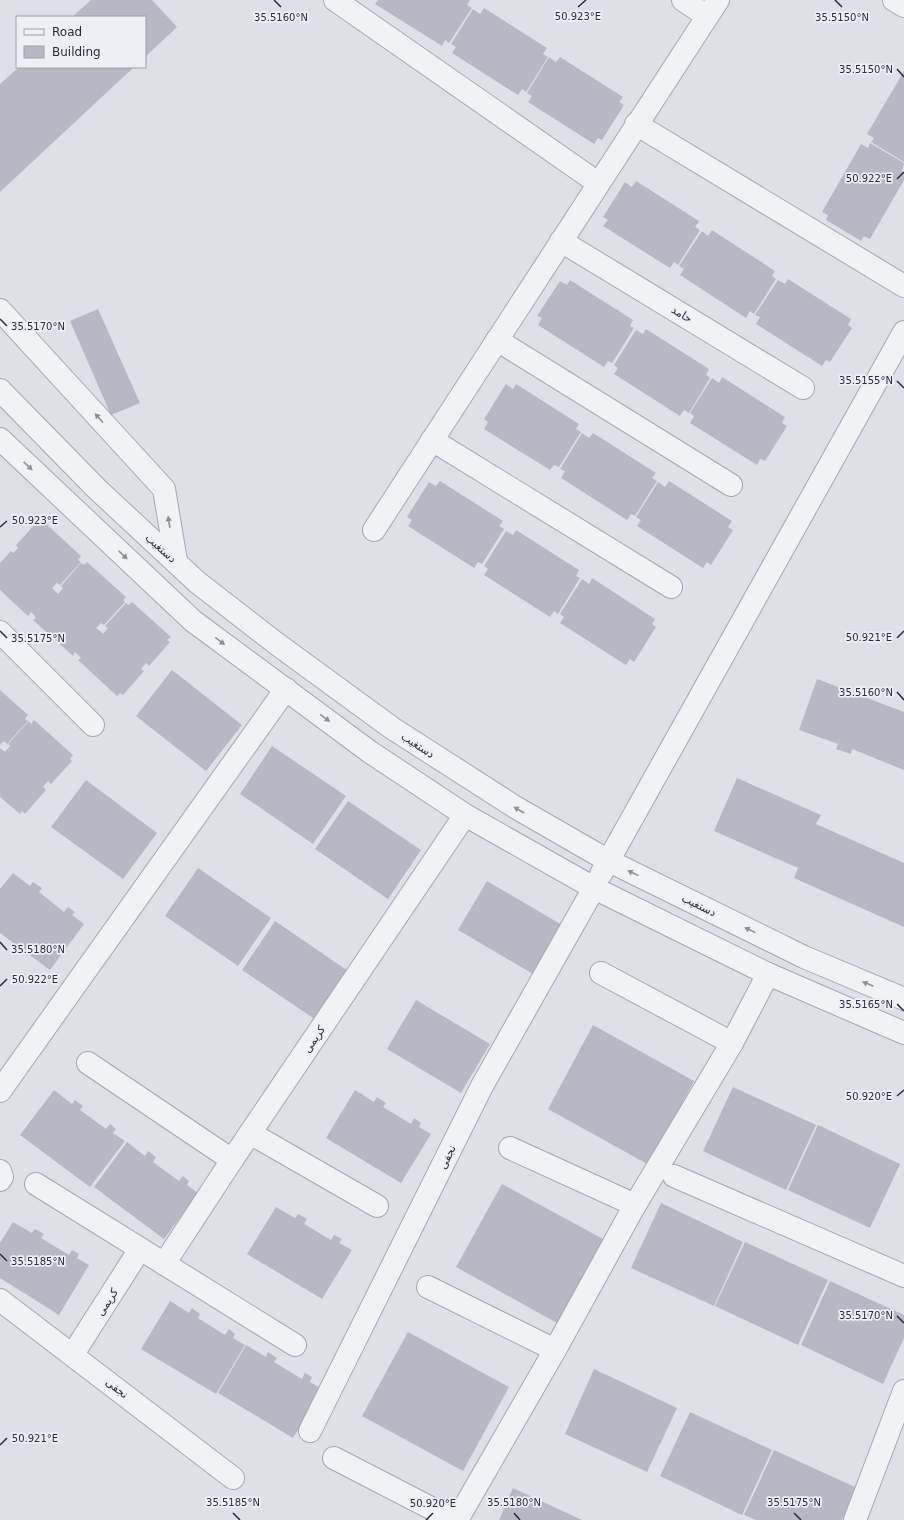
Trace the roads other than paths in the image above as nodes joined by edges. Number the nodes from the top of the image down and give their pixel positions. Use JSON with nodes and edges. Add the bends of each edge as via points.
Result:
{"nodes":[{"id":1,"x":335,"y":0,"type":"edge"},
{"id":2,"x":683,"y":0,"type":"edge"},
{"id":3,"x":894,"y":0,"type":"edge"},
{"id":4,"x":904,"y":6,"type":"edge"},
{"id":5,"x":712,"y":8,"type":"edge"},
{"id":6,"x":636,"y":124,"type":"junction"},
{"id":7,"x":598,"y":183,"type":"junction"},
{"id":8,"x":561,"y":241,"type":"junction"},
{"id":9,"x":904,"y":286,"type":"edge"},
{"id":10,"x":0,"y":310,"type":"edge"},
{"id":11,"x":904,"y":332,"type":"edge"},
{"id":12,"x":497,"y":340,"type":"junction"},
{"id":13,"x":803,"y":388,"type":"dead end"},
{"id":14,"x":0,"y":390,"type":"edge"},
{"id":15,"x":432,"y":440,"type":"junction"},
{"id":16,"x":1,"y":441,"type":"edge"},
{"id":17,"x":731,"y":485,"type":"dead end"},
{"id":18,"x":374,"y":530,"type":"dead end"},
{"id":19,"x":176,"y":561,"type":"junction"},
{"id":20,"x":671,"y":587,"type":"dead end"},
{"id":21,"x":0,"y":632,"type":"edge"},
{"id":22,"x":286,"y":689,"type":"junction"},
{"id":23,"x":93,"y":725,"type":"dead end"},
{"id":24,"x":466,"y":815,"type":"junction"},
{"id":25,"x":607,"y":860,"type":"junction"},
{"id":26,"x":594,"y":888,"type":"junction"},
{"id":27,"x":601,"y":973,"type":"dead end"},
{"id":28,"x":768,"y":974,"type":"junction"},
{"id":29,"x":904,"y":999,"type":"edge"},
{"id":30,"x":904,"y":1033,"type":"edge"},
{"id":31,"x":732,"y":1042,"type":"junction"},
{"id":32,"x":88,"y":1064,"type":"dead end"},
{"id":33,"x":0,"y":1091,"type":"edge"},
{"id":34,"x":250,"y":1133,"type":"junction"},
{"id":35,"x":510,"y":1148,"type":"dead end"},
{"id":36,"x":232,"y":1160,"type":"junction"},
{"id":37,"x":0,"y":1172,"type":"edge"},
{"id":38,"x":674,"y":1176,"type":"dead end"},
{"id":39,"x":0,"y":1180,"type":"edge"},
{"id":40,"x":36,"y":1184,"type":"dead end"},
{"id":41,"x":635,"y":1205,"type":"junction"},
{"id":42,"x":377,"y":1206,"type":"dead end"},
{"id":43,"x":140,"y":1249,"type":"junction"},
{"id":44,"x":164,"y":1264,"type":"junction"},
{"id":45,"x":904,"y":1276,"type":"edge"},
{"id":46,"x":428,"y":1287,"type":"dead end"},
{"id":47,"x":0,"y":1300,"type":"edge"},
{"id":48,"x":295,"y":1345,"type":"dead end"},
{"id":49,"x":555,"y":1350,"type":"junction"},
{"id":50,"x":73,"y":1354,"type":"junction"},
{"id":51,"x":904,"y":1391,"type":"edge"},
{"id":52,"x":310,"y":1431,"type":"dead end"},
{"id":53,"x":334,"y":1458,"type":"dead end"},
{"id":54,"x":233,"y":1478,"type":"dead end"},
{"id":55,"x":455,"y":1520,"type":"edge"},
{"id":56,"x":855,"y":1520,"type":"edge"}],
"edges":[{"from":1,"to":7,"type":"street"},
{"from":2,"to":5,"type":"street"},
{"from":3,"to":4,"type":"street"},
{"from":5,"to":6,"type":"street"},
{"from":6,"to":7,"type":"street"},
{"from":6,"to":9,"type":"street"},
{"from":7,"to":8,"type":"street"},
{"from":8,"to":12,"type":"street"},
{"from":8,"to":13,"type":"street","name":"حامد"},
{"from":19,"to":10,"type":"street","one_way":true,"via":[[164,489]]},
{"from":11,"to":25,"type":"street","name":"نجفی"},
{"from":12,"to":15,"type":"street"},
{"from":12,"to":17,"type":"street"},
{"from":14,"to":19,"type":"street","name":"دستغیب","via":[[97,489]]},
{"from":15,"to":18,"type":"street"},
{"from":15,"to":20,"type":"street"},
{"from":16,"to":22,"type":"street","one_way":true,"via":[[193,621]]},
{"from":25,"to":19,"type":"street","name":"دستغیب","one_way":true,"via":[[515,807],[392,728],[276,644],[197,582]]},
{"from":21,"to":23,"type":"street"},
{"from":22,"to":24,"type":"street","one_way":true,"via":[[370,752]]},
{"from":22,"to":33,"type":"street"},
{"from":24,"to":26,"type":"street"},
{"from":24,"to":34,"type":"street","name":"کریمی"},
{"from":25,"to":26,"type":"street","name":"نجفی"},
{"from":29,"to":25,"type":"street","name":"دستغیب","one_way":true,"via":[[804,957]]},
{"from":26,"to":28,"type":"street"},
{"from":26,"to":52,"type":"street","name":"نجفی","via":[[482,1086]]},
{"from":27,"to":31,"type":"street"},
{"from":28,"to":30,"type":"street"},
{"from":28,"to":31,"type":"street"},
{"from":31,"to":41,"type":"street"},
{"from":32,"to":36,"type":"street"},
{"from":34,"to":36,"type":"street","name":"کریمی"},
{"from":34,"to":42,"type":"street"},
{"from":35,"to":41,"type":"street"},
{"from":36,"to":44,"type":"street","name":"کریمی"},
{"from":37,"to":39,"type":"street"},
{"from":38,"to":45,"type":"street"},
{"from":40,"to":43,"type":"street"},
{"from":41,"to":49,"type":"street"},
{"from":43,"to":44,"type":"street"},
{"from":43,"to":50,"type":"street","name":"کریمی"},
{"from":44,"to":48,"type":"street"},
{"from":46,"to":49,"type":"street"},
{"from":47,"to":50,"type":"street","name":"نجفی"},
{"from":49,"to":55,"type":"street"},
{"from":50,"to":54,"type":"street","name":"نجفی"},
{"from":51,"to":56,"type":"street"},
{"from":53,"to":55,"type":"street"}]}
